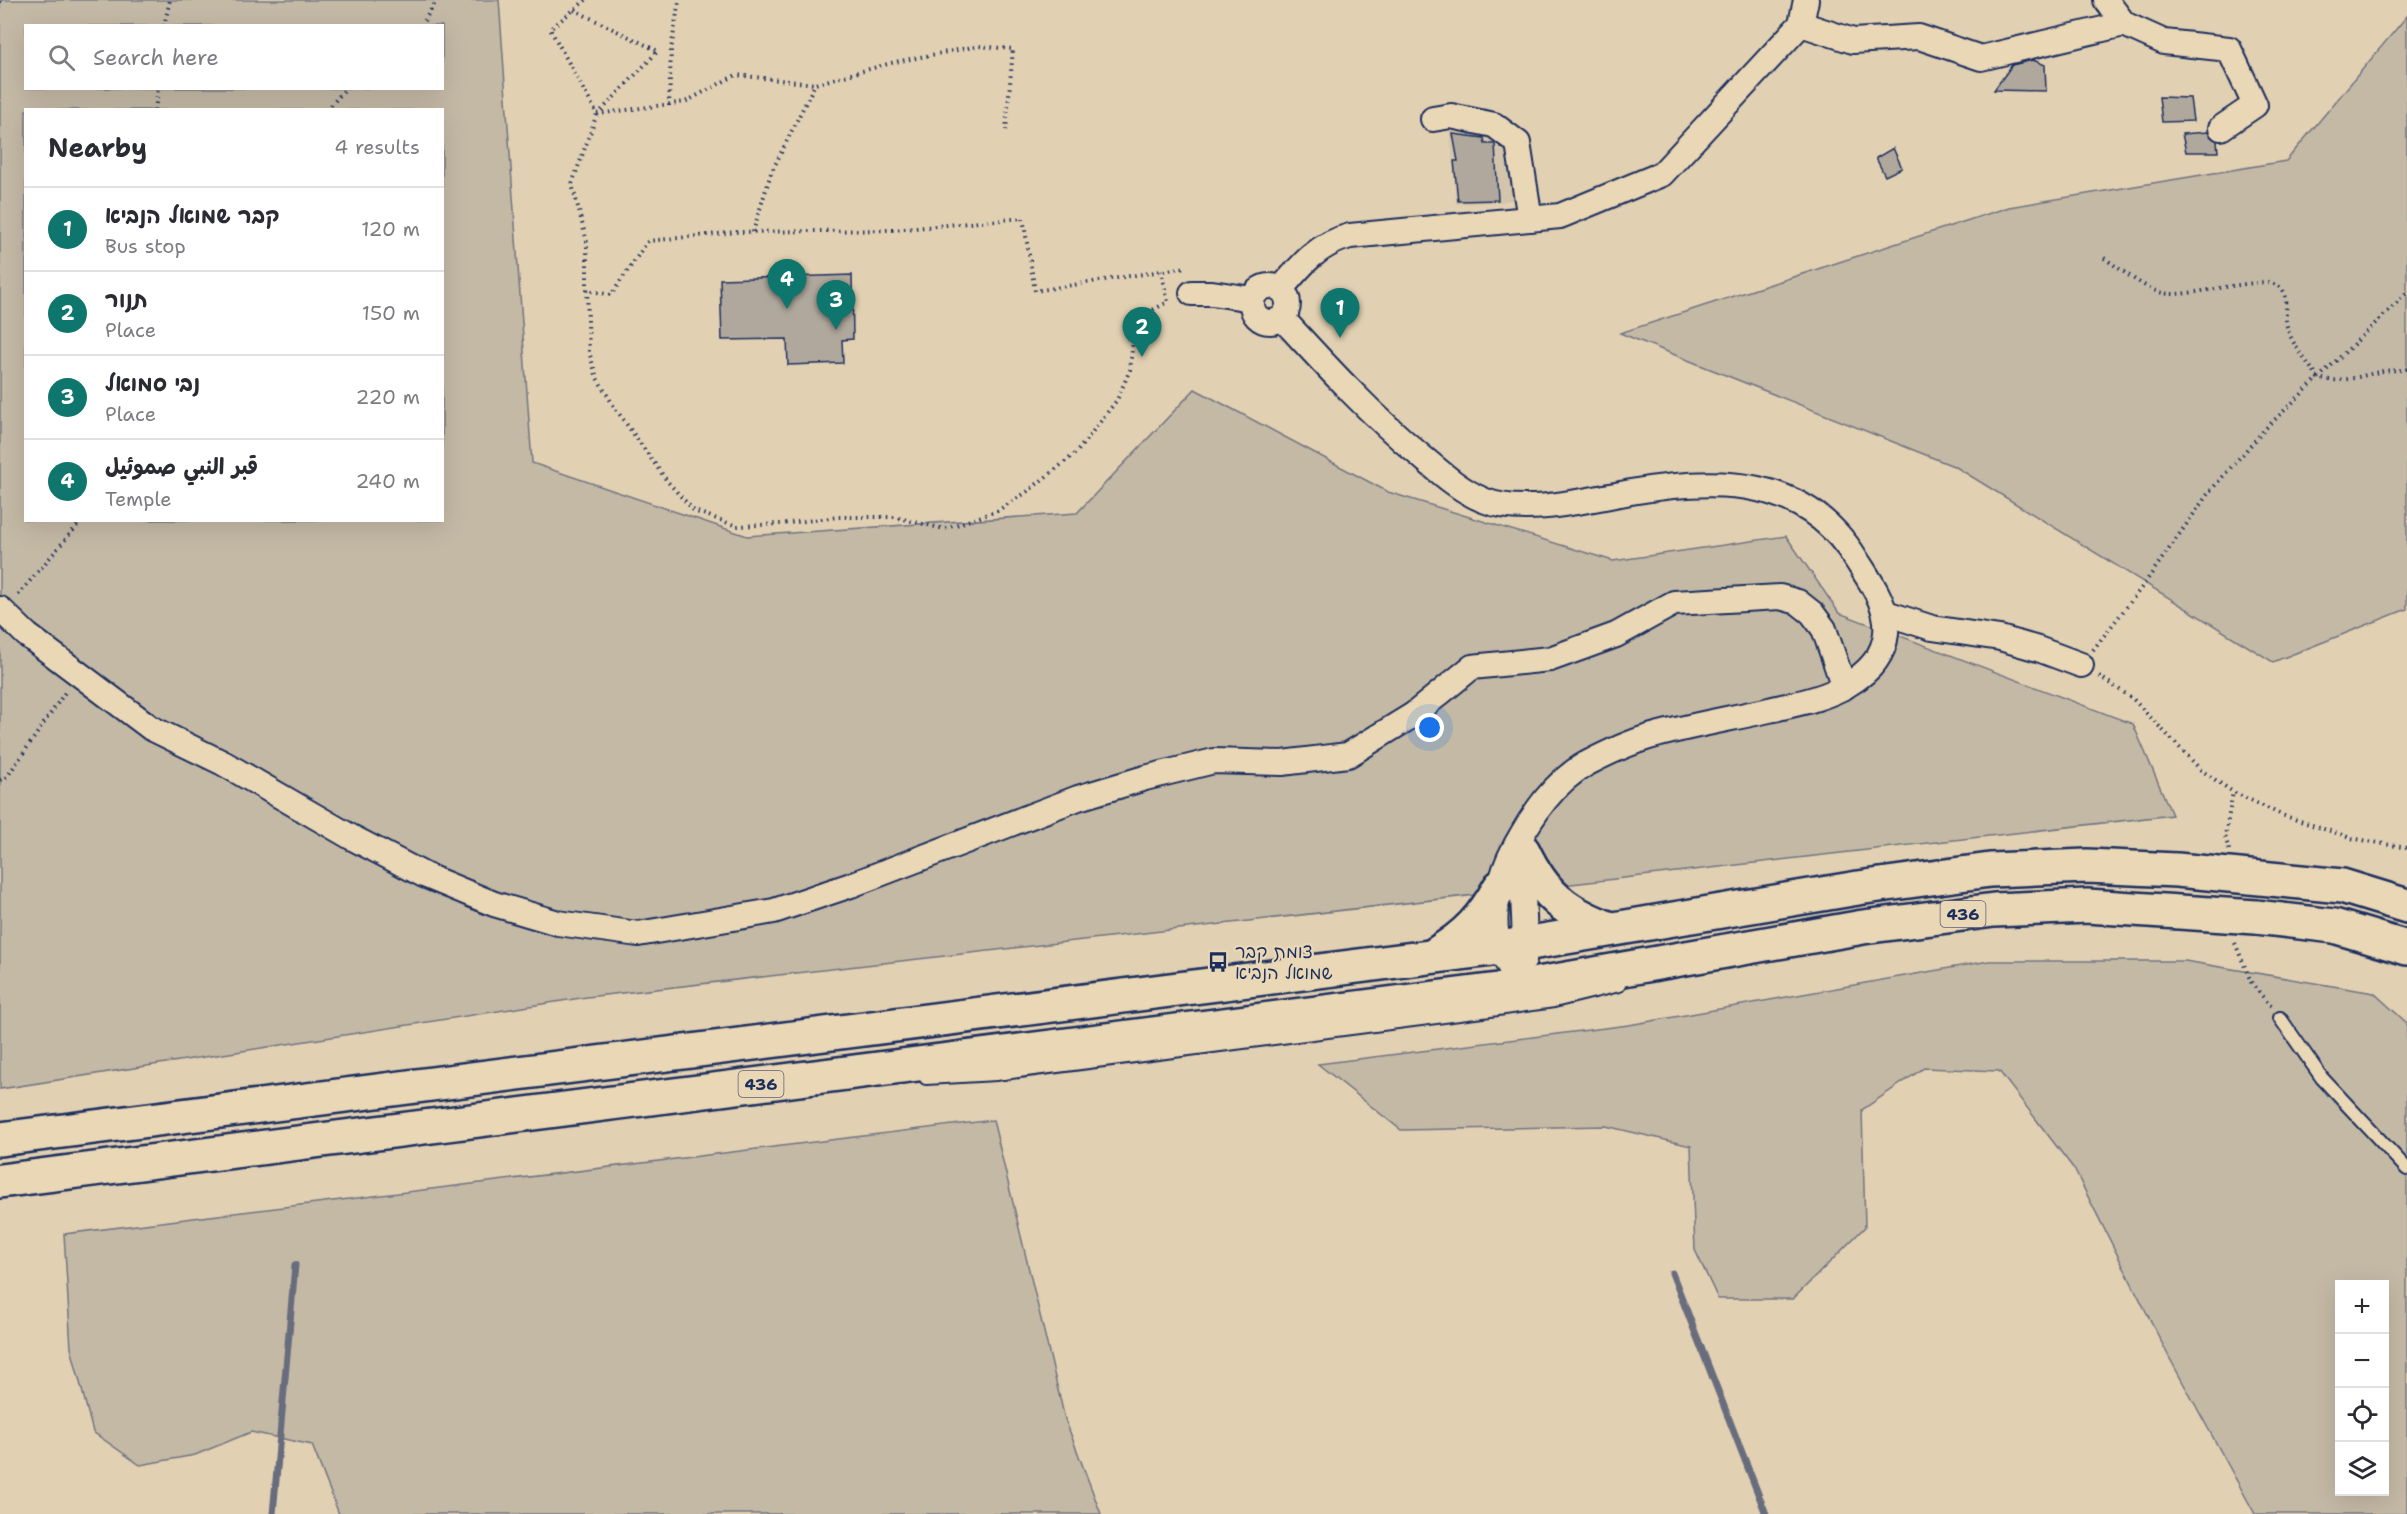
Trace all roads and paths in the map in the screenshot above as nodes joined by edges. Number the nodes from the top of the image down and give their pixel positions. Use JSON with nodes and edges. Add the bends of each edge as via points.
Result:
{"nodes":[{"id":1,"x":170,"y":0,"type":"edge"},
{"id":2,"x":437,"y":0,"type":"edge"},
{"id":3,"x":586,"y":0,"type":"edge"},
{"id":4,"x":679,"y":0,"type":"edge"},
{"id":5,"x":1806,"y":0,"type":"edge"},
{"id":6,"x":2106,"y":0,"type":"edge"},
{"id":7,"x":574,"y":10,"type":"junction"},
{"id":8,"x":164,"y":24,"type":"edge"},
{"id":9,"x":422,"y":24,"type":"edge"},
{"id":10,"x":1801,"y":24,"type":"junction"},
{"id":11,"x":2124,"y":24,"type":"junction"},
{"id":12,"x":815,"y":84,"type":"junction"},
{"id":13,"x":158,"y":90,"type":"edge"},
{"id":14,"x":344,"y":90,"type":"edge"},
{"id":15,"x":669,"y":106,"type":"junction"},
{"id":16,"x":155,"y":108,"type":"edge"},
{"id":17,"x":329,"y":108,"type":"edge"},
{"id":18,"x":597,"y":114,"type":"junction"},
{"id":19,"x":1434,"y":119,"type":"dead end"},
{"id":20,"x":2221,"y":128,"type":"dead end"},
{"id":21,"x":1006,"y":130,"type":"dead end"},
{"id":22,"x":1530,"y":219,"type":"junction"},
{"id":23,"x":753,"y":232,"type":"junction"},
{"id":24,"x":2104,"y":258,"type":"dead end"},
{"id":25,"x":1187,"y":267,"type":"dead end"},
{"id":26,"x":1161,"y":271,"type":"junction"},
{"id":27,"x":1281,"y":289,"type":"junction"},
{"id":28,"x":587,"y":290,"type":"junction"},
{"id":29,"x":1192,"y":293,"type":"dead end"},
{"id":30,"x":2407,"y":293,"type":"edge"},
{"id":31,"x":1252,"y":299,"type":"junction"},
{"id":32,"x":1282,"y":318,"type":"junction"},
{"id":33,"x":2407,"y":369,"type":"edge"},
{"id":34,"x":2318,"y":378,"type":"junction"},
{"id":35,"x":80,"y":522,"type":"edge"},
{"id":36,"x":2,"y":610,"type":"edge"},
{"id":37,"x":1886,"y":613,"type":"junction"},
{"id":38,"x":2081,"y":665,"type":"junction"},
{"id":39,"x":79,"y":673,"type":"junction"},
{"id":40,"x":1844,"y":687,"type":"junction"},
{"id":41,"x":0,"y":780,"type":"edge"},
{"id":42,"x":1525,"y":838,"type":"junction"},
{"id":43,"x":2407,"y":848,"type":"edge"},
{"id":44,"x":1500,"y":887,"type":"junction"},
{"id":45,"x":2407,"y":906,"type":"edge"},
{"id":46,"x":1611,"y":929,"type":"junction"},
{"id":47,"x":1513,"y":946,"type":"junction"},
{"id":48,"x":2407,"y":948,"type":"edge"},
{"id":49,"x":1702,"y":955,"type":"junction"},
{"id":50,"x":1431,"y":957,"type":"junction"},
{"id":51,"x":1521,"y":987,"type":"junction"},
{"id":52,"x":2280,"y":1018,"type":"dead end"},
{"id":53,"x":817,"y":1077,"type":"junction"},
{"id":54,"x":0,"y":1139,"type":"edge"},
{"id":55,"x":2407,"y":1169,"type":"edge"},
{"id":56,"x":0,"y":1181,"type":"edge"}],
"edges":[{"from":1,"to":8,"type":"path"},
{"from":2,"to":9,"type":"path"},
{"from":3,"to":7,"type":"path"},
{"from":4,"to":15,"type":"path","via":[[671,50]]},
{"from":5,"to":10,"type":"street"},
{"from":6,"to":11,"type":"street"},
{"from":7,"to":18,"type":"path","via":[[550,28]]},
{"from":7,"to":18,"type":"path","via":[[658,51]]},
{"from":10,"to":11,"type":"street","via":[[1853,41],[1919,37],[1981,58]]},
{"from":10,"to":22,"type":"street","via":[[1662,174],[1560,216]]},
{"from":11,"to":20,"type":"street","via":[[2164,42],[2229,49],[2255,105]]},
{"from":12,"to":15,"type":"path","via":[[736,75],[685,102]]},
{"from":12,"to":21,"type":"path","via":[[895,62],[978,46],[1013,49]]},
{"from":12,"to":23,"type":"path","via":[[771,173]]},
{"from":13,"to":16,"type":"path"},
{"from":14,"to":17,"type":"path"},
{"from":15,"to":18,"type":"path"},
{"from":18,"to":28,"type":"path","via":[[572,184],[587,242]]},
{"from":19,"to":22,"type":"street","via":[[1451,116],[1494,125],[1518,143]]},
{"from":22,"to":27,"type":"street","via":[[1335,239],[1306,259]]},
{"from":23,"to":26,"type":"path","via":[[893,230],[1023,218],[1035,291]]},
{"from":23,"to":28,"type":"path","via":[[648,240],[611,296]]},
{"from":24,"to":34,"type":"path","via":[[2160,293],[2194,294],[2269,282],[2279,286],[2285,293],[2286,322],[2291,336]]},
{"from":25,"to":26,"type":"path"},
{"from":26,"to":28,"type":"path","via":[[1168,302],[1135,319],[1130,370],[1117,400],[1076,453],[997,511],[944,529],[895,517],[838,517],[736,526],[694,511],[667,481],[597,378],[589,352]]},
{"from":27,"to":31,"type":"street","via":[[1263,286]]},
{"from":27,"to":32,"type":"street","via":[[1288,300]]},
{"from":29,"to":31,"type":"street"},
{"from":30,"to":34,"type":"path"},
{"from":31,"to":32,"type":"street","via":[[1252,310],[1258,318],[1272,322]]},
{"from":32,"to":37,"type":"street","via":[[1397,437],[1449,480],[1485,501],[1548,506],[1711,482],[1769,491],[1822,518],[1846,542]]},
{"from":33,"to":34,"type":"path","via":[[2345,381]]},
{"from":34,"to":38,"type":"path","via":[[2266,428],[2210,491]]},
{"from":35,"to":36,"type":"path"},
{"from":36,"to":39,"type":"street","via":[[27,635]]},
{"from":37,"to":38,"type":"street","via":[[1932,628],[2000,638]]},
{"from":37,"to":40,"type":"street","via":[[1882,650],[1873,665]]},
{"from":38,"to":43,"type":"path","via":[[2132,698],[2200,770],[2234,792],[2282,815],[2351,838]]},
{"from":39,"to":40,"type":"street","via":[[151,728],[223,762],[424,875],[494,904],[558,923],[638,934],[774,911],[1078,798],[1145,777],[1214,761],[1282,763],[1348,755],[1413,715],[1472,667],[1550,659],[1616,635],[1674,603],[1780,597],[1798,602],[1824,629]]},
{"from":39,"to":41,"type":"path","via":[[7,777]]},
{"from":40,"to":42,"type":"street","via":[[1792,705],[1645,738],[1586,764],[1547,796]]},
{"from":42,"to":44,"type":"street","via":[[1514,850]]},
{"from":42,"to":46,"type":"main road","via":[[1534,876],[1548,893],[1587,921]]},
{"from":42,"to":47,"type":"street"},
{"from":44,"to":47,"type":"street","via":[[1497,924]]},
{"from":44,"to":50,"type":"main road","via":[[1475,926]]},
{"from":45,"to":46,"type":"main road","number":"436","via":[[2342,886],[2177,870],[2087,866],[1990,870]]},
{"from":46,"to":47,"type":"main road","number":"436"},
{"from":47,"to":50,"type":"main road","number":"436"},
{"from":47,"to":51,"type":"street"},
{"from":48,"to":49,"type":"main road","number":"436","via":[[2334,926],[2175,910],[2087,906],[1994,910],[1863,927]]},
{"from":49,"to":51,"type":"main road","number":"436"},
{"from":49,"to":53,"type":"lane","via":[[1589,993],[1498,1010],[996,1074]]},
{"from":50,"to":54,"type":"main road","number":"436"},
{"from":51,"to":53,"type":"main road","number":"436"},
{"from":52,"to":55,"type":"lane","via":[[2322,1078]]},
{"from":53,"to":56,"type":"main road","number":"436"}]}
